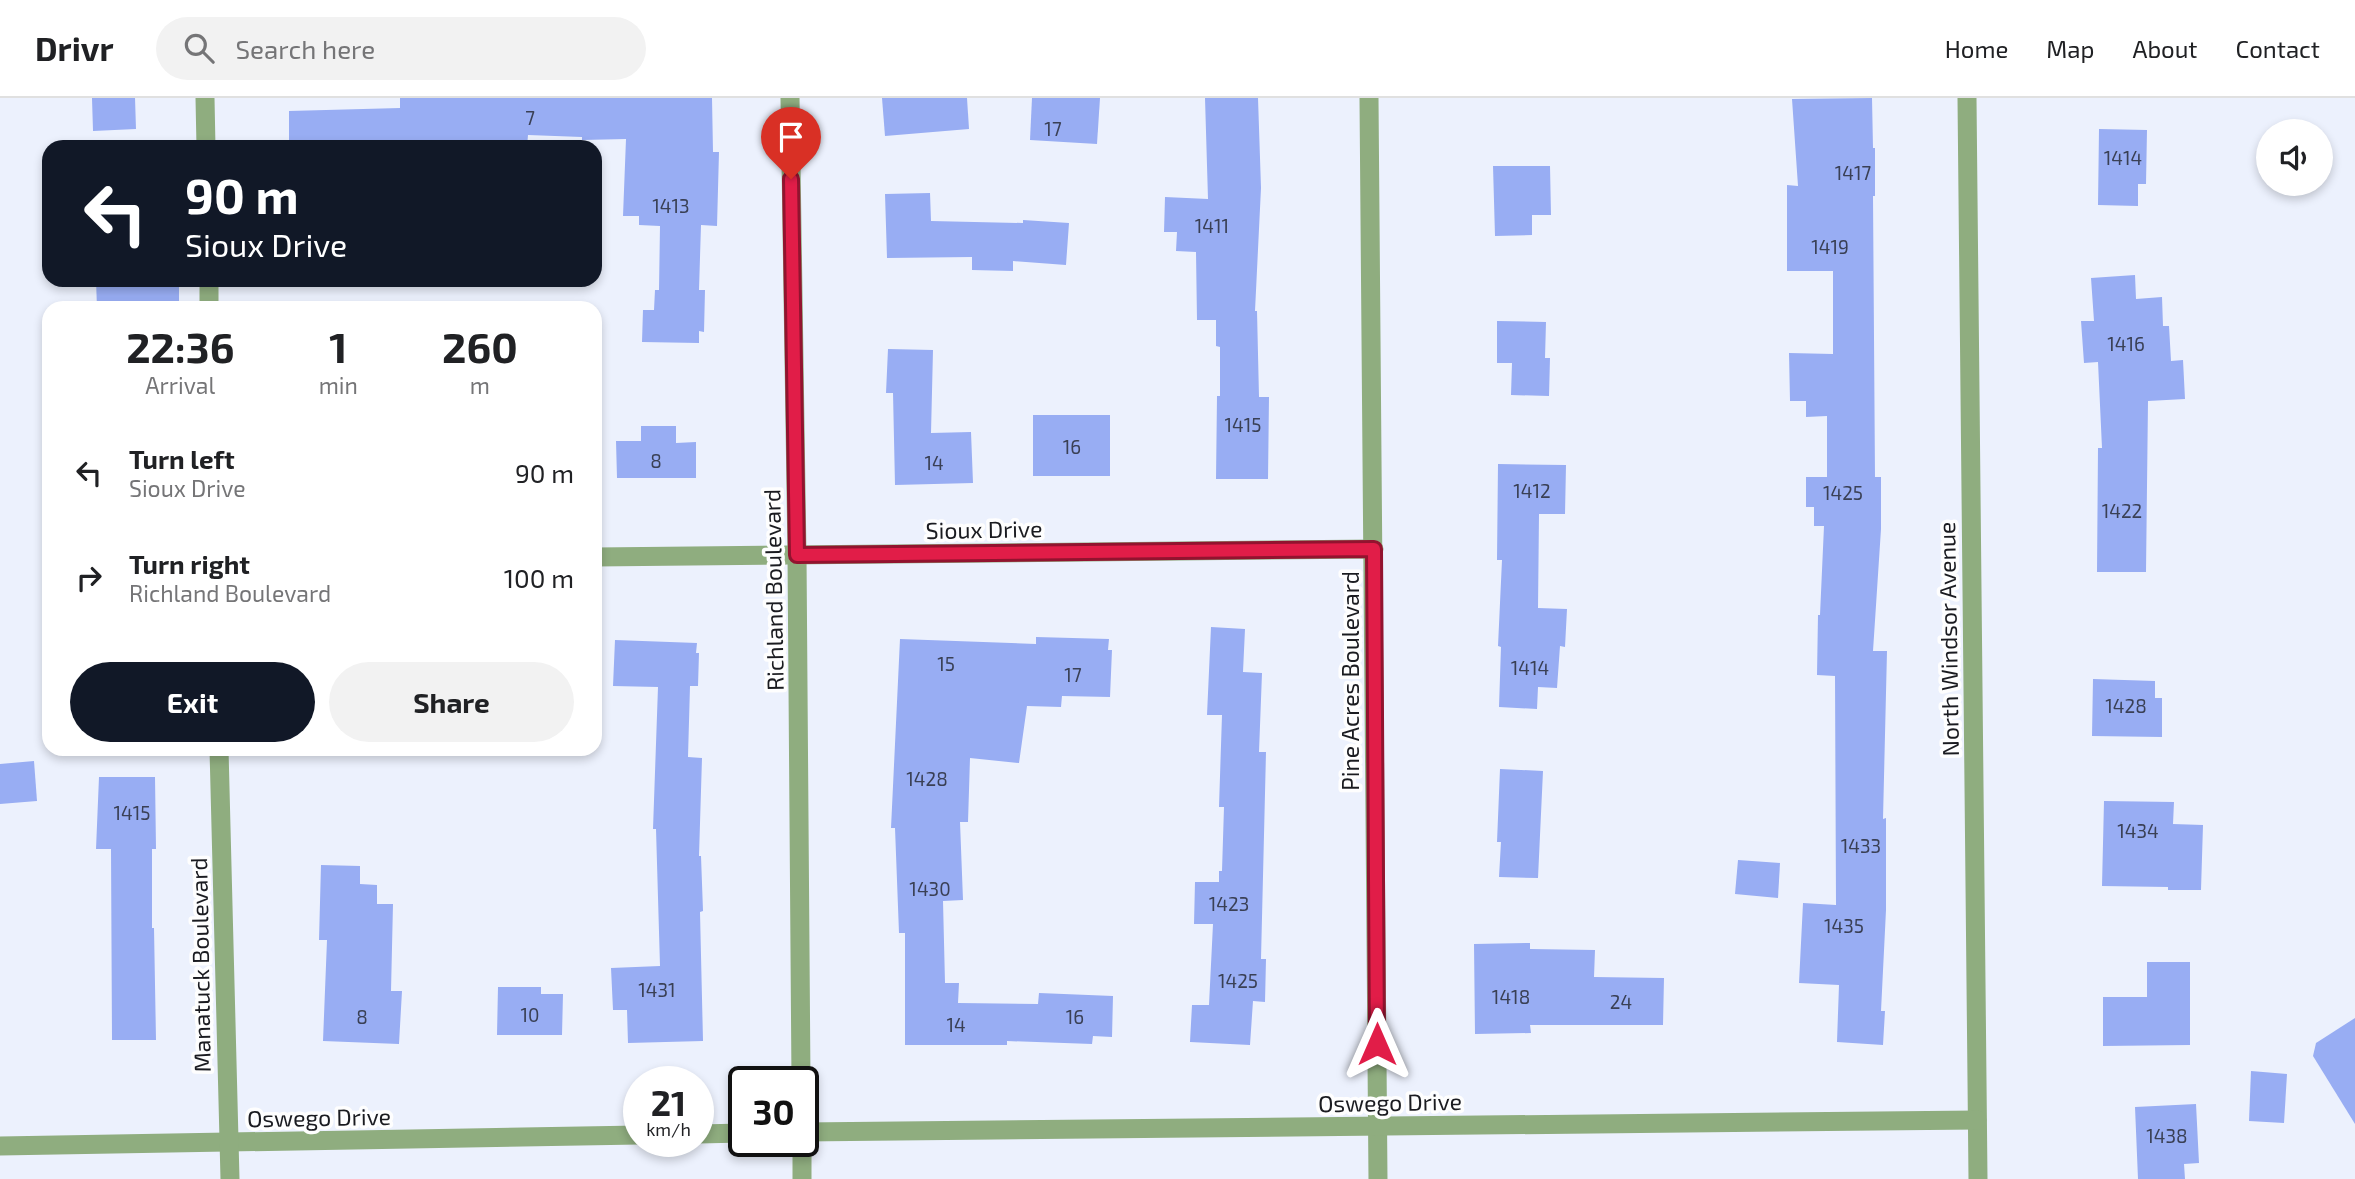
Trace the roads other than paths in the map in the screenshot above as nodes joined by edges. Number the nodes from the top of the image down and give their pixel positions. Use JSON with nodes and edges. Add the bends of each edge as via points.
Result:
{"nodes":[{"id":1,"x":205,"y":98,"type":"edge"},
{"id":2,"x":790,"y":98,"type":"edge"},
{"id":3,"x":1369,"y":98,"type":"edge"},
{"id":4,"x":1967,"y":98,"type":"edge"},
{"id":5,"x":206,"y":140,"type":"edge"},
{"id":6,"x":1374,"y":549,"type":"junction"},
{"id":7,"x":797,"y":555,"type":"junction"},
{"id":8,"x":602,"y":557,"type":"edge"},
{"id":9,"x":219,"y":756,"type":"edge"},
{"id":10,"x":801,"y":1066,"type":"edge"},
{"id":11,"x":1977,"y":1121,"type":"junction"},
{"id":12,"x":1377,"y":1127,"type":"junction"},
{"id":13,"x":819,"y":1132,"type":"edge"},
{"id":14,"x":623,"y":1135,"type":"edge"},
{"id":15,"x":229,"y":1143,"type":"junction"},
{"id":16,"x":0,"y":1146,"type":"edge"},
{"id":17,"x":802,"y":1157,"type":"edge"},
{"id":18,"x":230,"y":1179,"type":"edge"},
{"id":19,"x":802,"y":1179,"type":"edge"},
{"id":20,"x":1378,"y":1179,"type":"edge"},
{"id":21,"x":1978,"y":1179,"type":"edge"}],
"edges":[{"from":1,"to":5,"type":"street"},
{"from":2,"to":7,"type":"street","name":"Richland Boulevard"},
{"from":3,"to":6,"type":"street","name":"Pine Acres Boulevard"},
{"from":4,"to":11,"type":"street","name":"North Windsor Avenue"},
{"from":6,"to":7,"type":"street","name":"Sioux Drive"},
{"from":6,"to":12,"type":"street","name":"Pine Acres Boulevard"},
{"from":7,"to":8,"type":"street","name":"Sioux Drive"},
{"from":7,"to":10,"type":"street","name":"Richland Boulevard"},
{"from":9,"to":15,"type":"street","name":"Manatuck Boulevard"},
{"from":11,"to":12,"type":"street","name":"Oswego Drive"},
{"from":11,"to":21,"type":"street","name":"North Windsor Avenue"},
{"from":12,"to":13,"type":"street","name":"Oswego Drive"},
{"from":12,"to":20,"type":"street","name":"Pine Acres Boulevard"},
{"from":14,"to":15,"type":"street","name":"Oswego Drive"},
{"from":15,"to":16,"type":"street","name":"Oswego Drive"},
{"from":15,"to":18,"type":"street","name":"Manatuck Boulevard"},
{"from":17,"to":19,"type":"street"}]}
